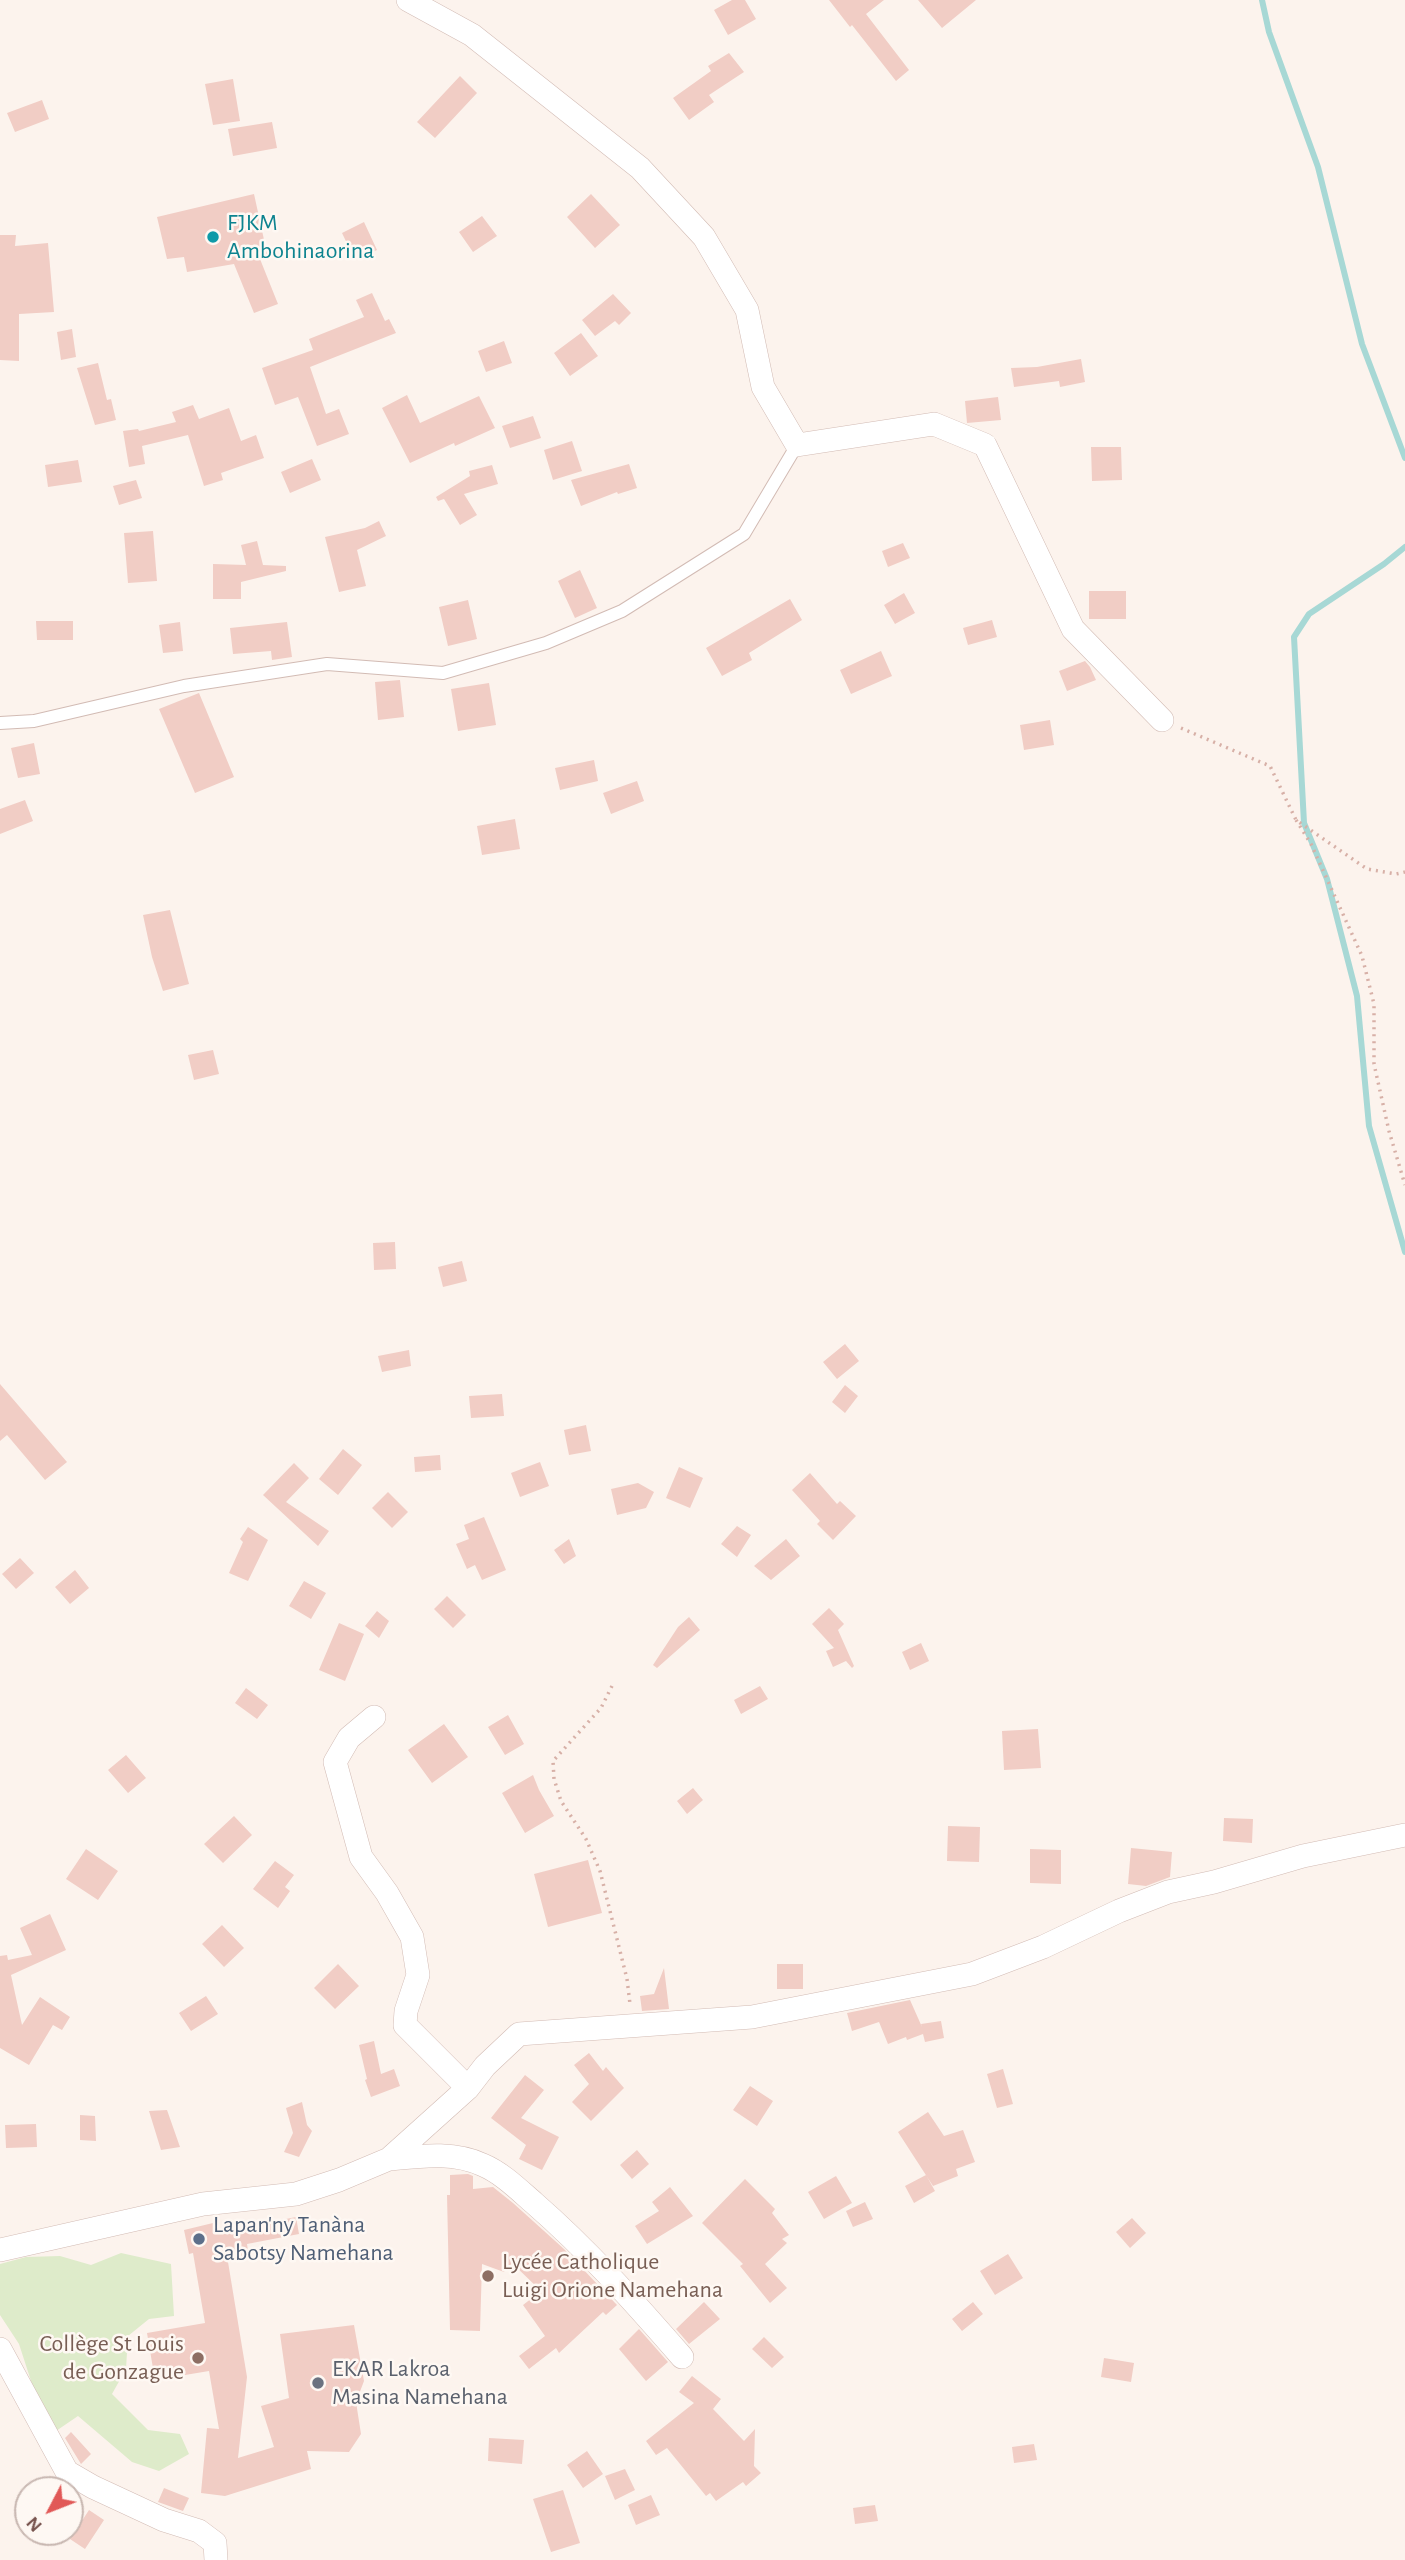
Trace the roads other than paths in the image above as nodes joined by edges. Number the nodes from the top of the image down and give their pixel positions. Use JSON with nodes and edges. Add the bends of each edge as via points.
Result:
{"nodes":[{"id":1,"x":408,"y":0,"type":"edge"},
{"id":2,"x":796,"y":445,"type":"junction"},
{"id":3,"x":1161,"y":720,"type":"road end"},
{"id":4,"x":0,"y":723,"type":"edge"},
{"id":5,"x":374,"y":1717,"type":"dead end"},
{"id":6,"x":1405,"y":1835,"type":"edge"},
{"id":7,"x":468,"y":2088,"type":"junction"},
{"id":8,"x":389,"y":2159,"type":"junction"},
{"id":9,"x":0,"y":2250,"type":"edge"},
{"id":10,"x":0,"y":2349,"type":"edge"},
{"id":11,"x":682,"y":2357,"type":"dead end"},
{"id":12,"x":216,"y":2560,"type":"edge"}],
"edges":[{"from":1,"to":2,"type":"street","via":[[472,35],[640,168],[704,237],[747,310],[763,387]]},
{"from":2,"to":3,"type":"street","via":[[934,424],[985,446],[1073,629]]},
{"from":2,"to":4,"type":"lane","via":[[744,534],[622,611],[546,643],[443,673],[327,664],[184,686],[34,721]]},
{"from":5,"to":7,"type":"street","via":[[349,1738],[335,1762],[361,1857],[412,1937],[418,1975],[405,2025]]},
{"from":6,"to":7,"type":"street","via":[[1168,1892],[972,1974],[752,2017],[519,2034]]},
{"from":7,"to":8,"type":"street"},
{"from":8,"to":9,"type":"street","via":[[296,2194],[203,2204]]},
{"from":8,"to":11,"type":"street","via":[[439,2154],[483,2164],[506,2179],[607,2272]]},
{"from":10,"to":12,"type":"street","via":[[67,2472],[164,2521],[199,2531],[215,2543]]}]}
